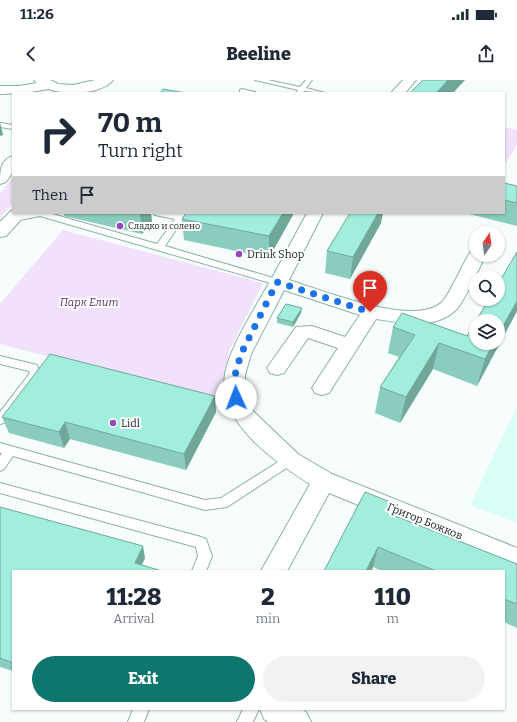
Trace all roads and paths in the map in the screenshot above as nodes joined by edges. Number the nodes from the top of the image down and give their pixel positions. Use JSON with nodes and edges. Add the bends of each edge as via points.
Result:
{"nodes":[{"id":1,"x":258,"y":80,"type":"edge"},
{"id":2,"x":309,"y":80,"type":"edge"},
{"id":3,"x":410,"y":80,"type":"edge"},
{"id":4,"x":106,"y":85,"type":"edge"},
{"id":5,"x":47,"y":86,"type":"edge"},
{"id":6,"x":0,"y":90,"type":"edge"},
{"id":7,"x":242,"y":91,"type":"dead end"},
{"id":8,"x":300,"y":91,"type":"edge"},
{"id":9,"x":248,"y":92,"type":"edge"},
{"id":10,"x":311,"y":92,"type":"edge"},
{"id":11,"x":399,"y":92,"type":"edge"},
{"id":12,"x":0,"y":125,"type":"edge"},
{"id":13,"x":12,"y":127,"type":"edge"},
{"id":14,"x":12,"y":162,"type":"edge"},
{"id":15,"x":0,"y":179,"type":"edge"},
{"id":16,"x":32,"y":214,"type":"edge"},
{"id":17,"x":170,"y":214,"type":"edge"},
{"id":18,"x":314,"y":214,"type":"edge"},
{"id":19,"x":57,"y":215,"type":"edge"},
{"id":20,"x":182,"y":215,"type":"edge"},
{"id":21,"x":16,"y":216,"type":"edge"},
{"id":22,"x":202,"y":222,"type":"edge"},
{"id":23,"x":0,"y":232,"type":"edge"},
{"id":24,"x":159,"y":248,"type":"junction"},
{"id":25,"x":473,"y":262,"type":"edge"},
{"id":26,"x":277,"y":282,"type":"junction"},
{"id":27,"x":370,"y":312,"type":"junction"},
{"id":28,"x":349,"y":345,"type":"junction"},
{"id":29,"x":0,"y":360,"type":"edge"},
{"id":30,"x":277,"y":368,"type":"dead end"},
{"id":31,"x":322,"y":388,"type":"dead end"},
{"id":32,"x":0,"y":420,"type":"edge"},
{"id":33,"x":5,"y":450,"type":"edge"},
{"id":34,"x":290,"y":460,"type":"junction"},
{"id":35,"x":0,"y":466,"type":"edge"},
{"id":36,"x":324,"y":481,"type":"junction"},
{"id":37,"x":0,"y":488,"type":"edge"},
{"id":38,"x":517,"y":559,"type":"edge"},
{"id":39,"x":199,"y":570,"type":"edge"},
{"id":40,"x":275,"y":570,"type":"edge"},
{"id":41,"x":141,"y":710,"type":"edge"},
{"id":42,"x":251,"y":710,"type":"edge"},
{"id":43,"x":276,"y":710,"type":"edge"},
{"id":44,"x":136,"y":722,"type":"edge"},
{"id":45,"x":245,"y":722,"type":"edge"},
{"id":46,"x":296,"y":722,"type":"edge"}],
"edges":[{"from":1,"to":8,"type":"lane"},
{"from":2,"to":8,"type":"lane"},
{"from":3,"to":11,"type":"street"},
{"from":4,"to":5,"type":"main road","via":[[72,88]]},
{"from":5,"to":6,"type":"main road"},
{"from":7,"to":9,"type":"lane"},
{"from":8,"to":10,"type":"lane"},
{"from":12,"to":13,"type":"lane"},
{"from":14,"to":15,"type":"main road"},
{"from":16,"to":21,"type":"lane"},
{"from":17,"to":20,"type":"lane"},
{"from":18,"to":26,"type":"street","name":"Григор Божков"},
{"from":19,"to":24,"type":"lane"},
{"from":20,"to":22,"type":"lane"},
{"from":20,"to":24,"type":"lane"},
{"from":21,"to":23,"type":"main road"},
{"from":24,"to":26,"type":"lane"},
{"from":25,"to":27,"type":"street","via":[[450,305],[435,316],[402,317]]},
{"from":26,"to":27,"type":"street"},
{"from":26,"to":34,"type":"street","name":"Григор Божков","via":[[241,354],[235,375],[236,398],[244,416]]},
{"from":27,"to":28,"type":"street"},
{"from":28,"to":30,"type":"street","via":[[312,332],[303,332]]},
{"from":28,"to":31,"type":"street"},
{"from":29,"to":32,"type":"lane","via":[[33,368],[35,373]]},
{"from":33,"to":34,"type":"lane","via":[[205,505],[223,503]]},
{"from":33,"to":35,"type":"lane"},
{"from":34,"to":36,"type":"street","name":"Григор Божков"},
{"from":36,"to":38,"type":"street","name":"Григор Божков"},
{"from":36,"to":40,"type":"street"},
{"from":37,"to":39,"type":"lane","via":[[201,543],[205,556]]},
{"from":41,"to":44,"type":"lane"},
{"from":42,"to":45,"type":"lane"},
{"from":43,"to":46,"type":"street"}]}
